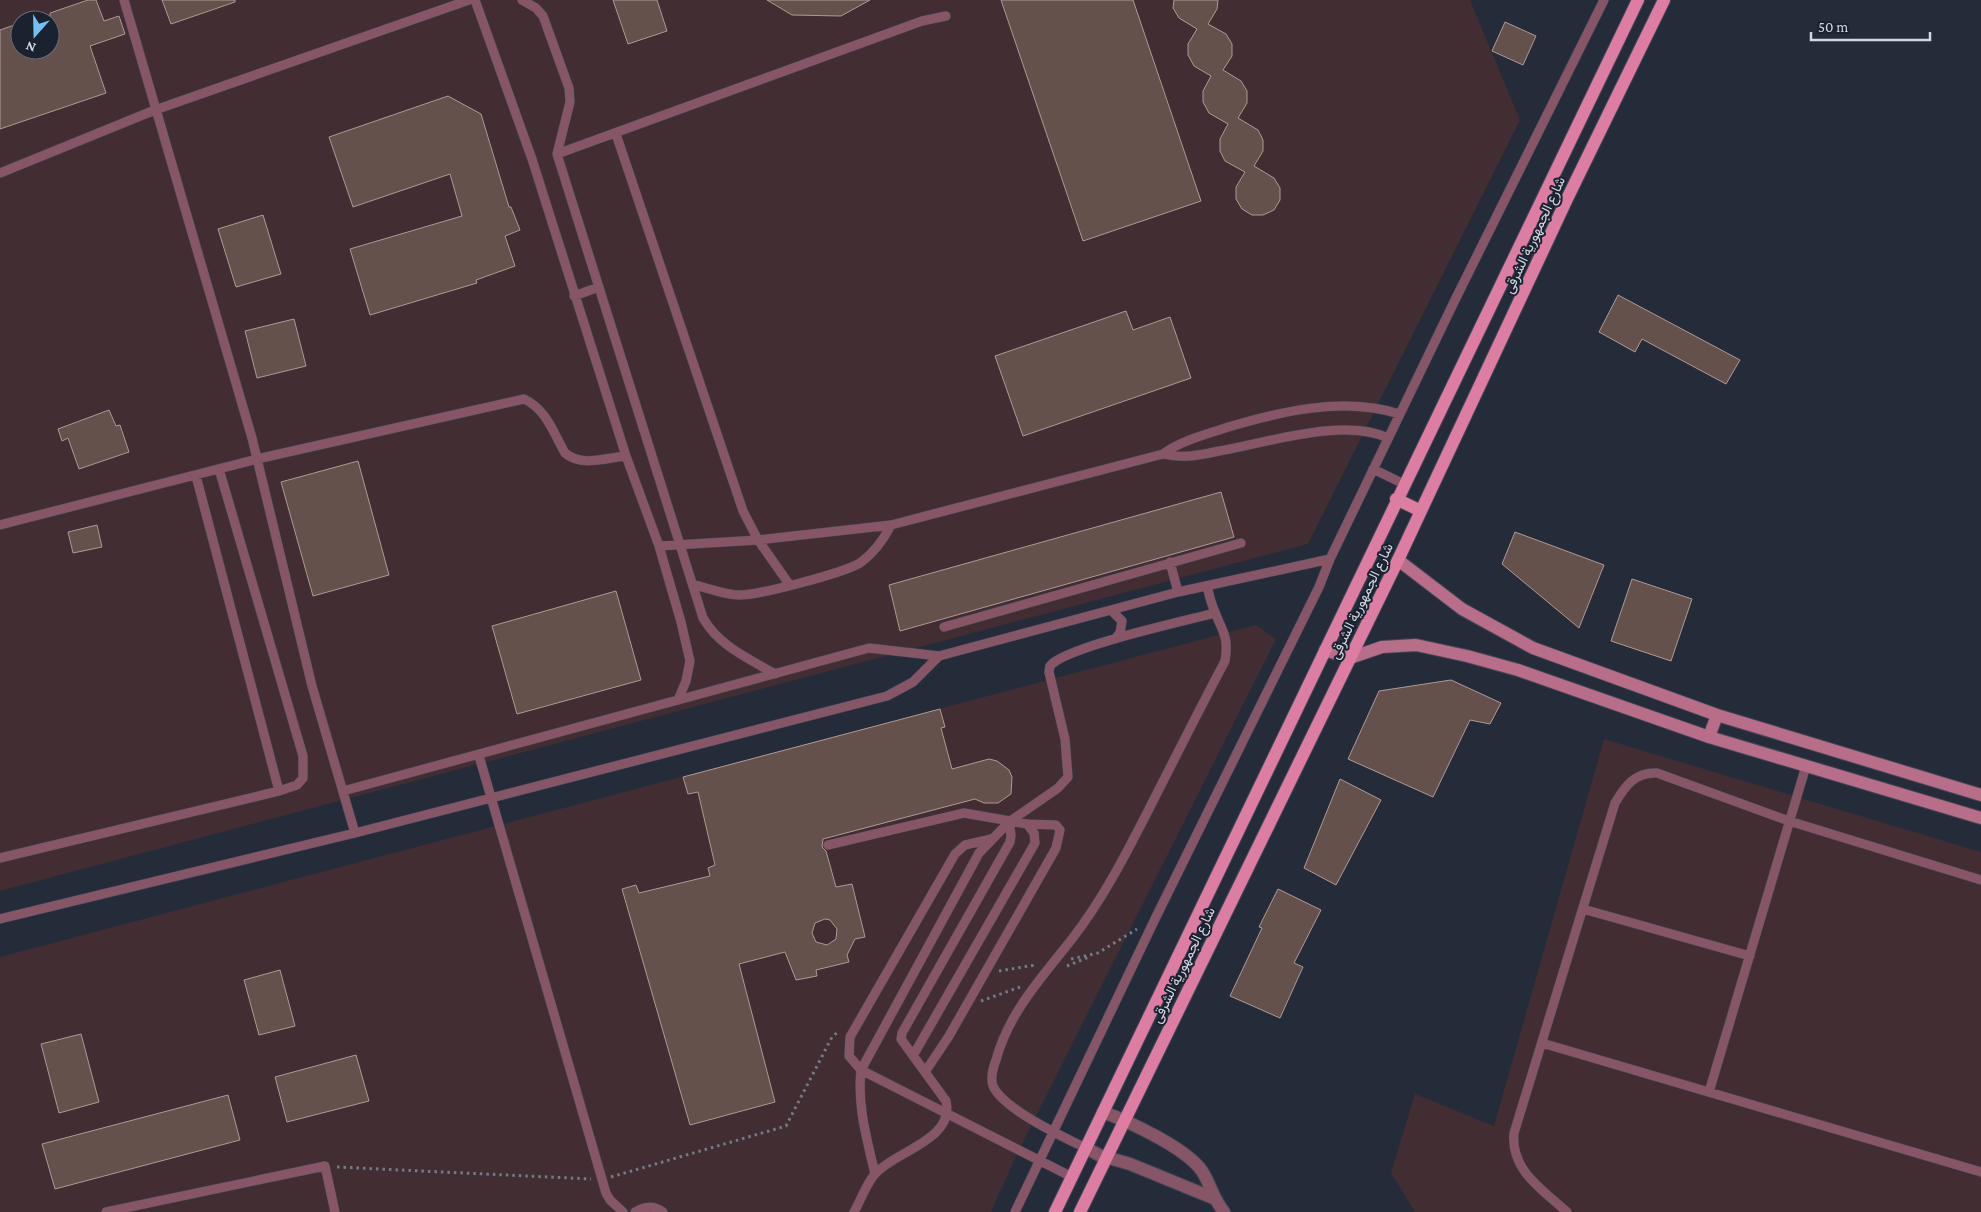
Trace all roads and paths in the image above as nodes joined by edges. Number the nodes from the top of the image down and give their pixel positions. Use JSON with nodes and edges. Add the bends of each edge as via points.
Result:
{"nodes":[{"id":1,"x":124,"y":0,"type":"edge"},
{"id":2,"x":468,"y":0,"type":"edge"},
{"id":3,"x":475,"y":0,"type":"edge"},
{"id":4,"x":522,"y":0,"type":"edge"},
{"id":5,"x":1604,"y":0,"type":"edge"},
{"id":6,"x":1638,"y":0,"type":"edge"},
{"id":7,"x":1664,"y":0,"type":"edge"},
{"id":8,"x":946,"y":16,"type":"dead end"},
{"id":9,"x":155,"y":110,"type":"junction"},
{"id":10,"x":616,"y":134,"type":"junction"},
{"id":11,"x":557,"y":154,"type":"junction"},
{"id":12,"x":0,"y":173,"type":"edge"},
{"id":13,"x":599,"y":287,"type":"junction"},
{"id":14,"x":574,"y":296,"type":"junction"},
{"id":15,"x":1399,"y":414,"type":"junction"},
{"id":16,"x":1388,"y":438,"type":"junction"},
{"id":17,"x":1163,"y":454,"type":"junction"},
{"id":18,"x":626,"y":456,"type":"junction"},
{"id":19,"x":257,"y":459,"type":"junction"},
{"id":20,"x":219,"y":469,"type":"junction"},
{"id":21,"x":1373,"y":469,"type":"junction"},
{"id":22,"x":196,"y":476,"type":"junction"},
{"id":23,"x":1404,"y":484,"type":"junction"},
{"id":24,"x":1396,"y":499,"type":"junction"},
{"id":25,"x":1421,"y":511,"type":"junction"},
{"id":26,"x":0,"y":525,"type":"edge"},
{"id":27,"x":891,"y":525,"type":"junction"},
{"id":28,"x":758,"y":540,"type":"junction"},
{"id":29,"x":1241,"y":543,"type":"dead end"},
{"id":30,"x":659,"y":546,"type":"junction"},
{"id":31,"x":681,"y":546,"type":"junction"},
{"id":32,"x":1330,"y":559,"type":"junction"},
{"id":33,"x":1398,"y":560,"type":"junction"},
{"id":34,"x":1170,"y":562,"type":"junction"},
{"id":35,"x":694,"y":584,"type":"junction"},
{"id":36,"x":789,"y":584,"type":"junction"},
{"id":37,"x":1206,"y":586,"type":"junction"},
{"id":38,"x":1178,"y":592,"type":"junction"},
{"id":39,"x":1111,"y":610,"type":"junction"},
{"id":40,"x":1215,"y":613,"type":"junction"},
{"id":41,"x":944,"y":627,"type":"dead end"},
{"id":42,"x":1116,"y":639,"type":"junction"},
{"id":43,"x":1325,"y":650,"type":"junction"},
{"id":44,"x":939,"y":656,"type":"junction"},
{"id":45,"x":1350,"y":658,"type":"junction"},
{"id":46,"x":775,"y":674,"type":"junction"},
{"id":47,"x":678,"y":700,"type":"junction"},
{"id":48,"x":1717,"y":715,"type":"junction"},
{"id":49,"x":1709,"y":738,"type":"junction"},
{"id":50,"x":479,"y":756,"type":"junction"},
{"id":51,"x":1806,"y":766,"type":"junction"},
{"id":52,"x":279,"y":791,"type":"junction"},
{"id":53,"x":342,"y":791,"type":"junction"},
{"id":54,"x":1981,"y":795,"type":"edge"},
{"id":55,"x":492,"y":796,"type":"junction"},
{"id":56,"x":1981,"y":818,"type":"edge"},
{"id":57,"x":1790,"y":821,"type":"junction"},
{"id":58,"x":1009,"y":822,"type":"junction"},
{"id":59,"x":1026,"y":824,"type":"junction"},
{"id":60,"x":355,"y":833,"type":"junction"},
{"id":61,"x":992,"y":839,"type":"junction"},
{"id":62,"x":828,"y":845,"type":"dead end"},
{"id":63,"x":0,"y":858,"type":"edge"},
{"id":64,"x":1981,"y":880,"type":"edge"},
{"id":65,"x":1583,"y":909,"type":"junction"},
{"id":66,"x":0,"y":919,"type":"edge"},
{"id":67,"x":1750,"y":956,"type":"junction"},
{"id":68,"x":1542,"y":1043,"type":"junction"},
{"id":69,"x":914,"y":1054,"type":"junction"},
{"id":70,"x":861,"y":1070,"type":"junction"},
{"id":71,"x":925,"y":1072,"type":"junction"},
{"id":72,"x":1709,"y":1092,"type":"junction"},
{"id":73,"x":1103,"y":1112,"type":"junction"},
{"id":74,"x":947,"y":1114,"type":"junction"},
{"id":75,"x":1123,"y":1122,"type":"junction"},
{"id":76,"x":1053,"y":1132,"type":"junction"},
{"id":77,"x":1086,"y":1148,"type":"junction"},
{"id":78,"x":1106,"y":1157,"type":"junction"},
{"id":79,"x":1039,"y":1161,"type":"junction"},
{"id":80,"x":1981,"y":1172,"type":"edge"},
{"id":81,"x":875,"y":1174,"type":"junction"},
{"id":82,"x":1072,"y":1176,"type":"junction"},
{"id":83,"x":1213,"y":1198,"type":"junction"},
{"id":84,"x":106,"y":1212,"type":"edge"},
{"id":85,"x":335,"y":1212,"type":"edge"},
{"id":86,"x":623,"y":1212,"type":"edge"},
{"id":87,"x":636,"y":1212,"type":"edge"},
{"id":88,"x":663,"y":1212,"type":"edge"},
{"id":89,"x":854,"y":1212,"type":"edge"},
{"id":90,"x":1015,"y":1212,"type":"edge"},
{"id":91,"x":1055,"y":1212,"type":"edge"},
{"id":92,"x":1080,"y":1212,"type":"edge"},
{"id":93,"x":1224,"y":1212,"type":"edge"},
{"id":94,"x":1567,"y":1212,"type":"edge"}],
"edges":[{"from":1,"to":9,"type":"lane"},
{"from":2,"to":9,"type":"lane"},
{"from":3,"to":14,"type":"lane","via":[[532,159]]},
{"from":4,"to":11,"type":"lane","via":[[543,16],[569,88],[570,102]]},
{"from":5,"to":15,"type":"lane"},
{"from":6,"to":23,"type":"main road","name":"شارع الجمهورية الشرقى"},
{"from":7,"to":25,"type":"main road","name":"شارع الجمهورية الشرقى","via":[[1562,208]]},
{"from":8,"to":10,"type":"lane","via":[[922,21]]},
{"from":9,"to":12,"type":"lane"},
{"from":9,"to":19,"type":"lane"},
{"from":10,"to":11,"type":"lane"},
{"from":10,"to":28,"type":"lane","via":[[743,511]]},
{"from":11,"to":13,"type":"lane"},
{"from":13,"to":14,"type":"lane"},
{"from":13,"to":31,"type":"lane"},
{"from":14,"to":18,"type":"lane"},
{"from":15,"to":16,"type":"lane"},
{"from":15,"to":17,"type":"lane","via":[[1356,406],[1294,412],[1186,440]]},
{"from":16,"to":17,"type":"lane","via":[[1352,429],[1301,435],[1186,457]]},
{"from":16,"to":21,"type":"lane"},
{"from":17,"to":27,"type":"lane"},
{"from":18,"to":19,"type":"lane","via":[[579,461],[570,458],[544,414],[535,404],[524,399]]},
{"from":18,"to":30,"type":"lane"},
{"from":19,"to":20,"type":"lane"},
{"from":19,"to":53,"type":"lane","via":[[312,686]]},
{"from":20,"to":22,"type":"lane"},
{"from":20,"to":52,"type":"lane","via":[[305,771],[300,783]]},
{"from":21,"to":23,"type":"lane"},
{"from":21,"to":32,"type":"lane"},
{"from":22,"to":26,"type":"lane"},
{"from":22,"to":52,"type":"lane"},
{"from":23,"to":24,"type":"main road","name":"شارع الجمهورية الشرقى"},
{"from":24,"to":25,"type":"main road"},
{"from":24,"to":43,"type":"main road","name":"شارع الجمهورية الشرقى"},
{"from":25,"to":33,"type":"main road","name":"شارع الجمهورية الشرقى"},
{"from":27,"to":28,"type":"lane"},
{"from":27,"to":36,"type":"lane","via":[[872,553],[858,563]]},
{"from":28,"to":31,"type":"lane"},
{"from":28,"to":36,"type":"lane"},
{"from":29,"to":34,"type":"lane"},
{"from":30,"to":31,"type":"lane"},
{"from":30,"to":47,"type":"lane","via":[[690,661]]},
{"from":31,"to":35,"type":"lane"},
{"from":32,"to":37,"type":"lane"},
{"from":32,"to":76,"type":"lane"},
{"from":33,"to":45,"type":"main road","name":"شارع الجمهورية الشرقى"},
{"from":33,"to":48,"type":"main road","via":[[1462,609],[1526,644]]},
{"from":34,"to":38,"type":"lane"},
{"from":34,"to":41,"type":"lane"},
{"from":35,"to":36,"type":"lane","via":[[739,595]]},
{"from":35,"to":46,"type":"lane","via":[[703,618],[712,632],[722,642]]},
{"from":37,"to":38,"type":"lane"},
{"from":37,"to":40,"type":"lane"},
{"from":38,"to":39,"type":"lane"},
{"from":39,"to":42,"type":"lane","via":[[1122,621]]},
{"from":39,"to":44,"type":"lane"},
{"from":40,"to":42,"type":"lane"},
{"from":40,"to":76,"type":"lane","via":[[1226,636],[1225,661],[1115,873],[1073,938],[1015,1012],[998,1052],[992,1073],[993,1085],[1010,1105]]},
{"from":42,"to":58,"type":"lane","via":[[1063,656],[1050,666],[1065,739],[1068,777],[1058,788]]},
{"from":43,"to":45,"type":"main road"},
{"from":43,"to":73,"type":"main road","name":"شارع الجمهورية الشرقى"},
{"from":44,"to":46,"type":"lane","via":[[869,648]]},
{"from":44,"to":55,"type":"lane","via":[[913,682],[887,696]]},
{"from":45,"to":49,"type":"main road","via":[[1382,647],[1402,645],[1467,656],[1518,670]]},
{"from":45,"to":75,"type":"main road","name":"شارع الجمهورية الشرقى"},
{"from":46,"to":47,"type":"lane"},
{"from":47,"to":50,"type":"lane"},
{"from":48,"to":49,"type":"main road"},
{"from":48,"to":54,"type":"main road"},
{"from":49,"to":51,"type":"main road"},
{"from":50,"to":53,"type":"lane"},
{"from":50,"to":55,"type":"lane"},
{"from":51,"to":56,"type":"main road"},
{"from":51,"to":57,"type":"lane"},
{"from":52,"to":63,"type":"lane"},
{"from":53,"to":60,"type":"lane"},
{"from":55,"to":60,"type":"lane"},
{"from":55,"to":86,"type":"lane","via":[[606,1193]]},
{"from":57,"to":64,"type":"lane"},
{"from":57,"to":65,"type":"lane","via":[[1657,773],[1638,776],[1626,786],[1615,803]]},
{"from":57,"to":67,"type":"lane"},
{"from":58,"to":59,"type":"lane"},
{"from":58,"to":61,"type":"lane"},
{"from":58,"to":62,"type":"lane","via":[[964,813]]},
{"from":58,"to":69,"type":"lane","via":[[1010,842],[902,1033],[901,1039]]},
{"from":59,"to":69,"type":"lane","via":[[1034,833],[1035,843]]},
{"from":59,"to":71,"type":"lane","via":[[1056,825],[1060,834],[1056,848],[949,1036]]},
{"from":60,"to":66,"type":"lane"},
{"from":61,"to":70,"type":"lane","via":[[979,853]]},
{"from":61,"to":70,"type":"lane","via":[[966,846],[955,854],[850,1037],[849,1056]]},
{"from":65,"to":67,"type":"lane"},
{"from":65,"to":68,"type":"lane"},
{"from":67,"to":72,"type":"lane"},
{"from":68,"to":72,"type":"lane"},
{"from":68,"to":94,"type":"lane","via":[[1514,1133],[1514,1150],[1521,1168]]},
{"from":69,"to":71,"type":"lane"},
{"from":70,"to":74,"type":"lane"},
{"from":70,"to":81,"type":"lane","via":[[861,1116]]},
{"from":71,"to":74,"type":"lane","via":[[946,1101]]},
{"from":72,"to":80,"type":"lane"},
{"from":73,"to":75,"type":"street"},
{"from":73,"to":77,"type":"main road","name":"شارع الجمهورية الشرقى"},
{"from":74,"to":79,"type":"lane"},
{"from":74,"to":81,"type":"lane","via":[[938,1131]]},
{"from":75,"to":78,"type":"main road","name":"شارع الجمهورية الشرقى"},
{"from":75,"to":83,"type":"street","via":[[1166,1142],[1188,1157],[1201,1170]]},
{"from":76,"to":77,"type":"lane"},
{"from":76,"to":79,"type":"lane"},
{"from":77,"to":78,"type":"street"},
{"from":77,"to":82,"type":"main road","name":"شارع الجمهورية الشرقى"},
{"from":78,"to":83,"type":"street"},
{"from":78,"to":92,"type":"main road","name":"شارع الجمهورية الشرقى"},
{"from":79,"to":82,"type":"lane"},
{"from":79,"to":90,"type":"lane"},
{"from":81,"to":89,"type":"lane"},
{"from":82,"to":91,"type":"main road","name":"شارع الجمهورية الشرقى"},
{"from":83,"to":93,"type":"street"},
{"from":84,"to":85,"type":"lane","via":[[325,1166]]},
{"from":87,"to":88,"type":"lane","via":[[644,1207],[653,1207]]}]}
